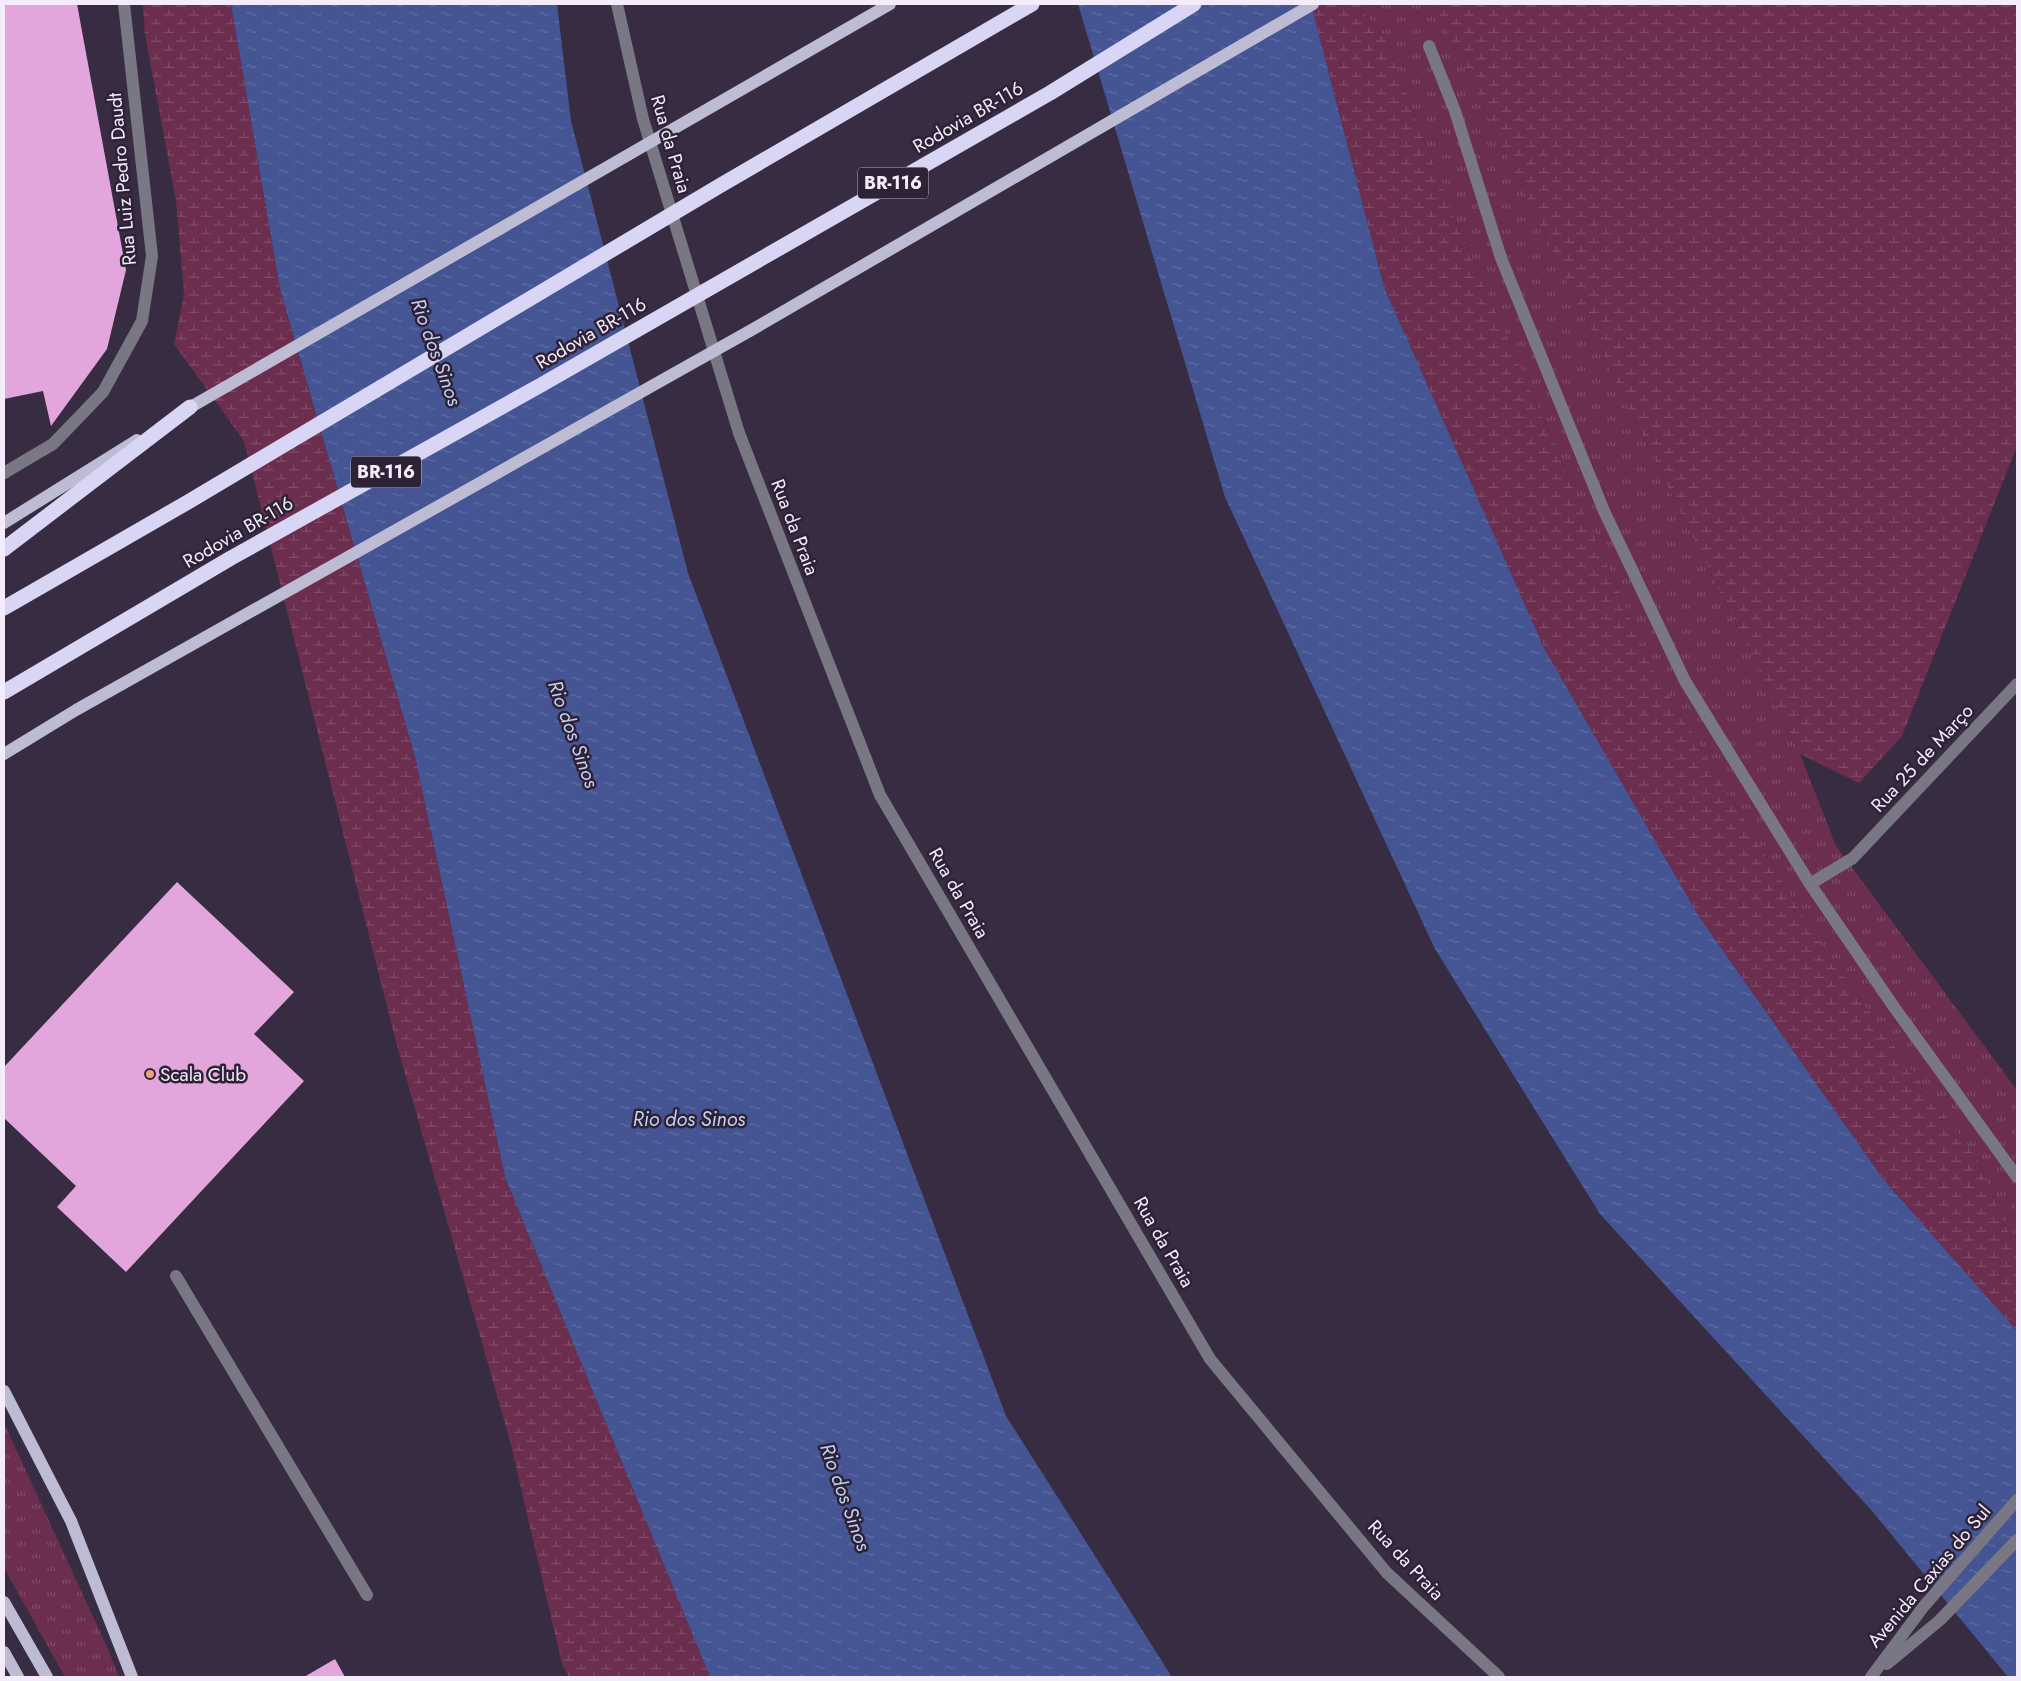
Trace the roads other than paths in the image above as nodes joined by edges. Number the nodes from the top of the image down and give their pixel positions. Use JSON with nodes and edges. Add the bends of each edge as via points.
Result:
{"nodes":[{"id":1,"x":124,"y":4,"type":"edge"},
{"id":2,"x":617,"y":4,"type":"edge"},
{"id":3,"x":890,"y":4,"type":"edge"},
{"id":4,"x":1032,"y":4,"type":"edge"},
{"id":5,"x":1194,"y":4,"type":"edge"},
{"id":6,"x":1313,"y":4,"type":"edge"},
{"id":7,"x":1429,"y":46,"type":"dead end"},
{"id":8,"x":190,"y":407,"type":"junction"},
{"id":9,"x":4,"y":473,"type":"edge"},
{"id":10,"x":4,"y":523,"type":"edge"},
{"id":11,"x":4,"y":549,"type":"edge"},
{"id":12,"x":4,"y":608,"type":"edge"},
{"id":13,"x":2017,"y":684,"type":"edge"},
{"id":14,"x":4,"y":692,"type":"edge"},
{"id":15,"x":4,"y":754,"type":"edge"},
{"id":16,"x":1810,"y":884,"type":"junction"},
{"id":17,"x":2017,"y":1177,"type":"edge"},
{"id":18,"x":176,"y":1276,"type":"dead end"},
{"id":19,"x":4,"y":1391,"type":"edge"},
{"id":20,"x":2017,"y":1500,"type":"edge"},
{"id":21,"x":2017,"y":1540,"type":"edge"},
{"id":22,"x":367,"y":1595,"type":"dead end"},
{"id":23,"x":4,"y":1602,"type":"edge"},
{"id":24,"x":4,"y":1652,"type":"edge"},
{"id":25,"x":18,"y":1677,"type":"edge"},
{"id":26,"x":47,"y":1677,"type":"edge"},
{"id":27,"x":132,"y":1677,"type":"edge"},
{"id":28,"x":1499,"y":1677,"type":"edge"},
{"id":29,"x":1871,"y":1677,"type":"edge"}],
"edges":[{"from":1,"to":9,"type":"street","name":"Rua Luiz Pedro Daudt","via":[[152,256],[142,321],[103,392],[53,444]]},
{"from":2,"to":28,"type":"street","name":"Rua da Praia","via":[[642,120],[739,434],[880,796],[1210,1359],[1387,1573]]},
{"from":3,"to":8,"type":"main road"},
{"from":4,"to":12,"type":"highway"},
{"from":5,"to":14,"type":"highway","name":"Rodovia BR-116","number":"BR-116","via":[[1050,93],[541,385],[231,558]]},
{"from":6,"to":15,"type":"main road","via":[[755,328],[76,710]]},
{"from":7,"to":16,"type":"street","via":[[1455,111],[1501,258],[1604,511],[1685,680]]},
{"from":8,"to":10,"type":"main road"},
{"from":8,"to":11,"type":"highway"},
{"from":13,"to":16,"type":"street","name":"Rua 25 de Março","via":[[1853,858]]},
{"from":16,"to":17,"type":"street"},
{"from":18,"to":22,"type":"street"},
{"from":19,"to":27,"type":"main road","via":[[71,1521]]},
{"from":20,"to":29,"type":"street","name":"Avenida Caxias do Sul","via":[[1924,1606]]},
{"from":21,"to":29,"type":"street","name":"Avenida Caxias do Sul","via":[[1940,1620]]},
{"from":23,"to":26,"type":"main road"},
{"from":24,"to":25,"type":"main road"}]}
